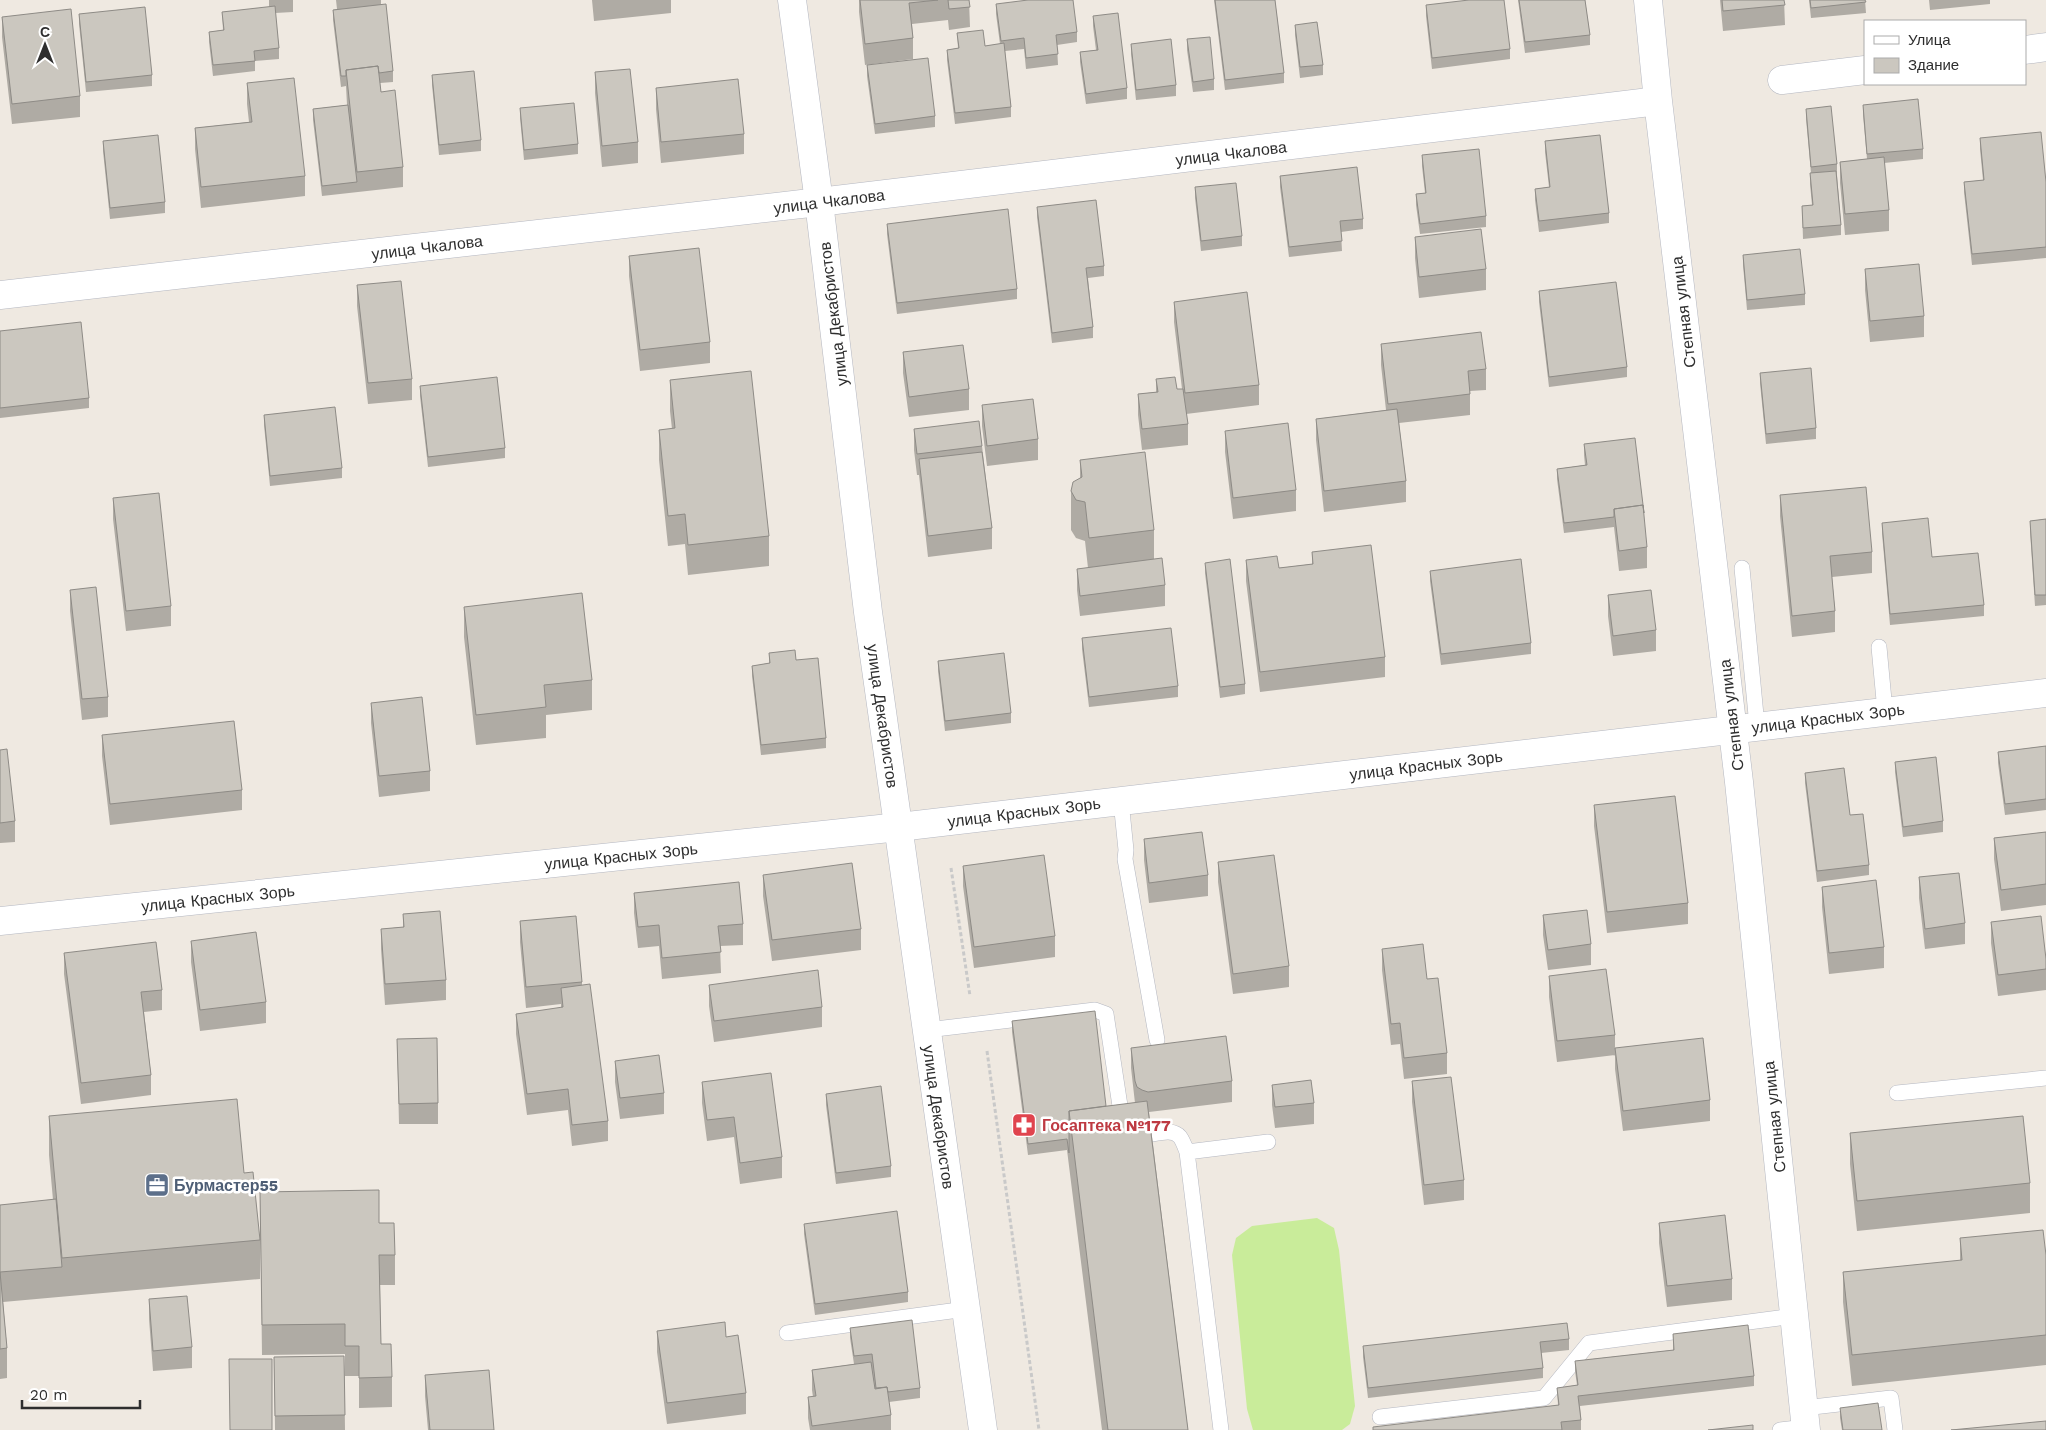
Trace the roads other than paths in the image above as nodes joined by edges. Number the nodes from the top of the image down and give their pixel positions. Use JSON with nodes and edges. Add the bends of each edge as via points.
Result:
{"nodes":[{"id":1,"x":792,"y":0,"type":"edge"},
{"id":2,"x":1648,"y":0,"type":"edge"},
{"id":3,"x":2046,"y":48,"type":"edge"},
{"id":4,"x":2026,"y":50,"type":"edge"},
{"id":5,"x":1864,"y":70,"type":"edge"},
{"id":6,"x":1782,"y":80,"type":"dead end"},
{"id":7,"x":1658,"y":101,"type":"junction"},
{"id":8,"x":819,"y":202,"type":"junction"},
{"id":9,"x":0,"y":295,"type":"edge"},
{"id":10,"x":1742,"y":568,"type":"dead end"},
{"id":11,"x":1879,"y":646,"type":"dead end"},
{"id":12,"x":2046,"y":693,"type":"edge"},
{"id":13,"x":1885,"y":711,"type":"junction"},
{"id":14,"x":1745,"y":728,"type":"junction"},
{"id":15,"x":1121,"y":800,"type":"junction"},
{"id":16,"x":899,"y":827,"type":"junction"},
{"id":17,"x":0,"y":921,"type":"edge"},
{"id":18,"x":927,"y":1030,"type":"junction"},
{"id":19,"x":1157,"y":1040,"type":"dead end"},
{"id":20,"x":2046,"y":1078,"type":"edge"},
{"id":21,"x":1896,"y":1093,"type":"dead end"},
{"id":22,"x":1268,"y":1142,"type":"dead end"},
{"id":23,"x":1186,"y":1152,"type":"junction"},
{"id":24,"x":966,"y":1309,"type":"junction"},
{"id":25,"x":1794,"y":1316,"type":"junction"},
{"id":26,"x":787,"y":1332,"type":"dead end"},
{"id":27,"x":1380,"y":1417,"type":"dead end"},
{"id":28,"x":1799,"y":1424,"type":"edge"},
{"id":29,"x":982,"y":1430,"type":"edge"},
{"id":30,"x":1221,"y":1430,"type":"edge"},
{"id":31,"x":1895,"y":1430,"type":"edge"}],
"edges":[{"from":1,"to":8,"type":"street","name":"улица Декабристов"},
{"from":2,"to":7,"type":"street","name":"Степная улица"},
{"from":3,"to":4,"type":"street"},
{"from":5,"to":6,"type":"street"},
{"from":7,"to":8,"type":"street","name":"улица Чкалова"},
{"from":7,"to":14,"type":"street","name":"Степная улица"},
{"from":8,"to":9,"type":"street","name":"улица Чкалова"},
{"from":8,"to":16,"type":"street","name":"улица Декабристов","via":[[867,603]]},
{"from":10,"to":14,"type":"lane"},
{"from":11,"to":13,"type":"lane"},
{"from":12,"to":13,"type":"street","name":"улица Красных Зорь"},
{"from":13,"to":14,"type":"street","name":"улица Красных Зорь"},
{"from":14,"to":15,"type":"street","name":"улица Красных Зорь"},
{"from":14,"to":25,"type":"street","name":"Степная улица"},
{"from":15,"to":16,"type":"street","name":"улица Красных Зорь"},
{"from":15,"to":19,"type":"lane","via":[[1125,860]]},
{"from":16,"to":17,"type":"street","name":"улица Красных Зорь"},
{"from":16,"to":18,"type":"street","name":"улица Декабристов"},
{"from":18,"to":23,"type":"lane","via":[[1101,1011],[1108,1020],[1124,1132],[1135,1137],[1176,1133]]},
{"from":18,"to":24,"type":"street","name":"улица Декабристов"},
{"from":20,"to":21,"type":"lane"},
{"from":22,"to":23,"type":"lane"},
{"from":23,"to":30,"type":"lane"},
{"from":24,"to":26,"type":"lane"},
{"from":24,"to":29,"type":"street","name":"улица Декабристов"},
{"from":25,"to":27,"type":"lane","via":[[1589,1343],[1544,1398]]},
{"from":25,"to":28,"type":"street","name":"Степная улица"},
{"from":28,"to":31,"type":"lane","via":[[1891,1398]]}]}
